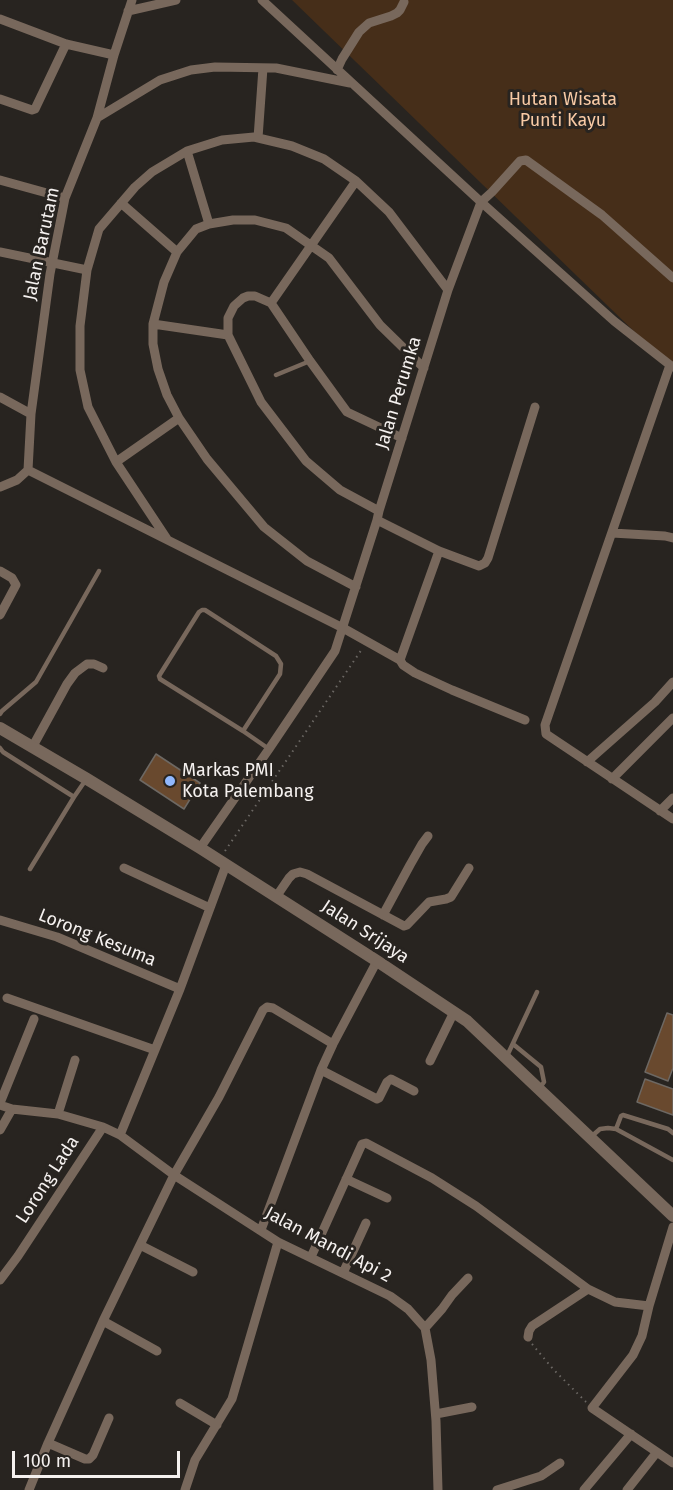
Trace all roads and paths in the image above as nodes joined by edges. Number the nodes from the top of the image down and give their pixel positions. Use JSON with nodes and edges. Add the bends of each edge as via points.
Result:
{"nodes":[{"id":1,"x":132,"y":0,"type":"edge"},
{"id":2,"x":176,"y":0,"type":"edge"},
{"id":3,"x":262,"y":0,"type":"edge"},
{"id":4,"x":404,"y":2,"type":"dead end"},
{"id":5,"x":128,"y":10,"type":"junction"},
{"id":6,"x":0,"y":20,"type":"edge"},
{"id":7,"x":66,"y":44,"type":"junction"},
{"id":8,"x":114,"y":55,"type":"junction"},
{"id":9,"x":263,"y":68,"type":"junction"},
{"id":10,"x":337,"y":70,"type":"junction"},
{"id":11,"x":350,"y":83,"type":"junction"},
{"id":12,"x":0,"y":99,"type":"edge"},
{"id":13,"x":98,"y":118,"type":"junction"},
{"id":14,"x":258,"y":138,"type":"junction"},
{"id":15,"x":187,"y":151,"type":"junction"},
{"id":16,"x":0,"y":180,"type":"edge"},
{"id":17,"x":356,"y":181,"type":"junction"},
{"id":18,"x":65,"y":198,"type":"junction"},
{"id":19,"x":481,"y":202,"type":"junction"},
{"id":20,"x":121,"y":203,"type":"junction"},
{"id":21,"x":209,"y":224,"type":"junction"},
{"id":22,"x":312,"y":245,"type":"junction"},
{"id":23,"x":0,"y":252,"type":"edge"},
{"id":24,"x":177,"y":252,"type":"junction"},
{"id":25,"x":52,"y":262,"type":"junction"},
{"id":26,"x":87,"y":270,"type":"junction"},
{"id":27,"x":673,"y":278,"type":"edge"},
{"id":28,"x":448,"y":290,"type":"junction"},
{"id":29,"x":271,"y":303,"type":"junction"},
{"id":30,"x":153,"y":324,"type":"junction"},
{"id":31,"x":228,"y":335,"type":"junction"},
{"id":32,"x":310,"y":361,"type":"junction"},
{"id":33,"x":672,"y":366,"type":"edge"},
{"id":34,"x":424,"y":368,"type":"junction"},
{"id":35,"x":276,"y":375,"type":"dead end"},
{"id":36,"x":0,"y":397,"type":"edge"},
{"id":37,"x":535,"y":407,"type":"dead end"},
{"id":38,"x":31,"y":414,"type":"junction"},
{"id":39,"x":179,"y":418,"type":"junction"},
{"id":40,"x":402,"y":438,"type":"junction"},
{"id":41,"x":116,"y":462,"type":"junction"},
{"id":42,"x":28,"y":470,"type":"junction"},
{"id":43,"x":0,"y":487,"type":"edge"},
{"id":44,"x":378,"y":515,"type":"junction"},
{"id":45,"x":612,"y":533,"type":"junction"},
{"id":46,"x":673,"y":538,"type":"edge"},
{"id":47,"x":167,"y":539,"type":"junction"},
{"id":48,"x":439,"y":551,"type":"junction"},
{"id":49,"x":0,"y":571,"type":"edge"},
{"id":50,"x":99,"y":571,"type":"dead end"},
{"id":51,"x":356,"y":587,"type":"junction"},
{"id":52,"x":0,"y":615,"type":"edge"},
{"id":53,"x":343,"y":628,"type":"junction"},
{"id":54,"x":367,"y":642,"type":"junction"},
{"id":55,"x":400,"y":660,"type":"junction"},
{"id":56,"x":103,"y":668,"type":"dead end"},
{"id":57,"x":673,"y":682,"type":"edge"},
{"id":58,"x":0,"y":714,"type":"edge"},
{"id":59,"x":673,"y":718,"type":"edge"},
{"id":60,"x":525,"y":720,"type":"dead end"},
{"id":61,"x":243,"y":731,"type":"junction"},
{"id":62,"x":2,"y":732,"type":"edge"},
{"id":63,"x":33,"y":746,"type":"junction"},
{"id":64,"x":0,"y":748,"type":"edge"},
{"id":65,"x":269,"y":749,"type":"junction"},
{"id":66,"x":587,"y":762,"type":"junction"},
{"id":67,"x":87,"y":779,"type":"junction"},
{"id":68,"x":612,"y":779,"type":"junction"},
{"id":69,"x":74,"y":797,"type":"junction"},
{"id":70,"x":673,"y":798,"type":"edge"},
{"id":71,"x":660,"y":811,"type":"junction"},
{"id":72,"x":673,"y":819,"type":"edge"},
{"id":73,"x":428,"y":836,"type":"dead end"},
{"id":74,"x":200,"y":848,"type":"junction"},
{"id":75,"x":222,"y":863,"type":"junction"},
{"id":76,"x":30,"y":868,"type":"dead end"},
{"id":77,"x":124,"y":868,"type":"dead end"},
{"id":78,"x":469,"y":868,"type":"dead end"},
{"id":79,"x":276,"y":897,"type":"junction"},
{"id":80,"x":210,"y":908,"type":"junction"},
{"id":81,"x":383,"y":915,"type":"junction"},
{"id":82,"x":0,"y":920,"type":"edge"},
{"id":83,"x":377,"y":961,"type":"junction"},
{"id":84,"x":180,"y":989,"type":"junction"},
{"id":85,"x":537,"y":992,"type":"dead end"},
{"id":86,"x":7,"y":998,"type":"dead end"},
{"id":87,"x":454,"y":1012,"type":"junction"},
{"id":88,"x":34,"y":1019,"type":"dead end"},
{"id":89,"x":333,"y":1044,"type":"junction"},
{"id":90,"x":513,"y":1044,"type":"junction"},
{"id":91,"x":155,"y":1050,"type":"junction"},
{"id":92,"x":506,"y":1058,"type":"junction"},
{"id":93,"x":75,"y":1060,"type":"dead end"},
{"id":94,"x":430,"y":1061,"type":"dead end"},
{"id":95,"x":321,"y":1070,"type":"junction"},
{"id":96,"x":539,"y":1089,"type":"junction"},
{"id":97,"x":414,"y":1090,"type":"dead end"},
{"id":98,"x":0,"y":1104,"type":"edge"},
{"id":99,"x":12,"y":1109,"type":"junction"},
{"id":100,"x":58,"y":1114,"type":"junction"},
{"id":101,"x":103,"y":1127,"type":"junction"},
{"id":102,"x":616,"y":1129,"type":"junction"},
{"id":103,"x":0,"y":1130,"type":"edge"},
{"id":104,"x":673,"y":1133,"type":"edge"},
{"id":105,"x":120,"y":1135,"type":"junction"},
{"id":106,"x":591,"y":1138,"type":"junction"},
{"id":107,"x":673,"y":1160,"type":"edge"},
{"id":108,"x":174,"y":1175,"type":"junction"},
{"id":109,"x":346,"y":1179,"type":"junction"},
{"id":110,"x":387,"y":1198,"type":"dead end"},
{"id":111,"x":673,"y":1216,"type":"edge"},
{"id":112,"x":366,"y":1223,"type":"dead end"},
{"id":113,"x":673,"y":1227,"type":"edge"},
{"id":114,"x":261,"y":1230,"type":"junction"},
{"id":115,"x":278,"y":1242,"type":"junction"},
{"id":116,"x":140,"y":1245,"type":"junction"},
{"id":117,"x":311,"y":1257,"type":"junction"},
{"id":118,"x":193,"y":1272,"type":"dead end"},
{"id":119,"x":343,"y":1273,"type":"junction"},
{"id":120,"x":468,"y":1278,"type":"dead end"},
{"id":121,"x":0,"y":1280,"type":"edge"},
{"id":122,"x":588,"y":1289,"type":"junction"},
{"id":123,"x":648,"y":1306,"type":"junction"},
{"id":124,"x":103,"y":1321,"type":"junction"},
{"id":125,"x":425,"y":1328,"type":"junction"},
{"id":126,"x":528,"y":1337,"type":"joint"},
{"id":127,"x":157,"y":1351,"type":"dead end"},
{"id":128,"x":180,"y":1403,"type":"dead end"},
{"id":129,"x":472,"y":1407,"type":"dead end"},
{"id":130,"x":592,"y":1408,"type":"junction"},
{"id":131,"x":436,"y":1414,"type":"junction"},
{"id":132,"x":109,"y":1418,"type":"dead end"},
{"id":133,"x":217,"y":1425,"type":"junction"},
{"id":134,"x":631,"y":1434,"type":"junction"},
{"id":135,"x":48,"y":1443,"type":"junction"},
{"id":136,"x":657,"y":1452,"type":"junction"},
{"id":137,"x":560,"y":1463,"type":"dead end"},
{"id":138,"x":673,"y":1463,"type":"edge"},
{"id":139,"x":29,"y":1490,"type":"edge"},
{"id":140,"x":185,"y":1490,"type":"edge"},
{"id":141,"x":438,"y":1490,"type":"edge"},
{"id":142,"x":497,"y":1490,"type":"edge"},
{"id":143,"x":584,"y":1490,"type":"edge"},
{"id":144,"x":627,"y":1490,"type":"edge"}],
"edges":[{"from":1,"to":5,"type":"street","name":"Jalan Barutam"},
{"from":2,"to":5,"type":"street"},
{"from":3,"to":10,"type":"street"},
{"from":4,"to":10,"type":"street","via":[[397,13],[369,23],[359,32]]},
{"from":5,"to":8,"type":"street","name":"Jalan Barutam"},
{"from":6,"to":7,"type":"street"},
{"from":7,"to":8,"type":"street"},
{"from":7,"to":12,"type":"street","via":[[35,109]]},
{"from":8,"to":13,"type":"street","name":"Jalan Barutam"},
{"from":9,"to":11,"type":"street"},
{"from":9,"to":13,"type":"street","via":[[191,70],[160,80]]},
{"from":9,"to":14,"type":"street"},
{"from":10,"to":11,"type":"street"},
{"from":11,"to":19,"type":"street"},
{"from":13,"to":18,"type":"street","name":"Jalan Barutam"},
{"from":14,"to":15,"type":"street","via":[[222,140]]},
{"from":14,"to":17,"type":"street","via":[[324,159]]},
{"from":15,"to":20,"type":"street","via":[[152,172]]},
{"from":15,"to":21,"type":"street"},
{"from":16,"to":18,"type":"street"},
{"from":17,"to":22,"type":"street"},
{"from":17,"to":28,"type":"street","via":[[389,212]]},
{"from":18,"to":25,"type":"street","name":"Jalan Barutam"},
{"from":19,"to":27,"type":"street","via":[[520,160],[526,160],[602,215]]},
{"from":19,"to":28,"type":"street","name":"Jalan Perumka"},
{"from":19,"to":33,"type":"street","via":[[614,321]]},
{"from":20,"to":24,"type":"street"},
{"from":20,"to":26,"type":"street","via":[[99,230]]},
{"from":21,"to":22,"type":"street","via":[[255,220],[286,228]]},
{"from":21,"to":24,"type":"street","via":[[196,229]]},
{"from":22,"to":29,"type":"street"},
{"from":22,"to":34,"type":"street","via":[[329,258],[380,325]]},
{"from":23,"to":25,"type":"street"},
{"from":24,"to":30,"type":"street"},
{"from":25,"to":26,"type":"street"},
{"from":25,"to":38,"type":"street","name":"Jalan Barutam"},
{"from":26,"to":41,"type":"street","via":[[80,326],[80,370],[88,407]]},
{"from":28,"to":34,"type":"street","name":"Jalan Perumka"},
{"from":29,"to":31,"type":"street","via":[[255,296],[243,298],[228,318]]},
{"from":29,"to":32,"type":"street"},
{"from":30,"to":31,"type":"street"},
{"from":30,"to":39,"type":"street","via":[[158,369]]},
{"from":31,"to":44,"type":"street","via":[[261,402],[306,461],[339,490]]},
{"from":32,"to":35,"type":"lane"},
{"from":32,"to":40,"type":"street","via":[[347,412]]},
{"from":33,"to":45,"type":"street"},
{"from":34,"to":40,"type":"street","name":"Jalan Perumka"},
{"from":36,"to":38,"type":"street"},
{"from":37,"to":48,"type":"street","via":[[485,563],[479,566]]},
{"from":38,"to":42,"type":"street","name":"Jalan Barutam"},
{"from":39,"to":41,"type":"street"},
{"from":39,"to":51,"type":"street","via":[[207,459],[264,527],[307,561]]},
{"from":40,"to":44,"type":"street","name":"Jalan Perumka"},
{"from":41,"to":47,"type":"street"},
{"from":42,"to":43,"type":"street"},
{"from":42,"to":47,"type":"street"},
{"from":44,"to":48,"type":"street"},
{"from":44,"to":51,"type":"street","name":"Jalan Perumka"},
{"from":45,"to":46,"type":"street"},
{"from":45,"to":66,"type":"street","via":[[545,725],[546,734]]},
{"from":47,"to":53,"type":"street"},
{"from":48,"to":55,"type":"street"},
{"from":49,"to":52,"type":"street","via":[[16,585]]},
{"from":50,"to":58,"type":"lane","via":[[36,682]]},
{"from":51,"to":53,"type":"street","name":"Jalan Perumka"},
{"from":53,"to":54,"type":"street"},
{"from":53,"to":65,"type":"street","name":"Jalan Perumka","via":[[335,651]]},
{"from":54,"to":55,"type":"street"},
{"from":54,"to":75,"type":"path"},
{"from":55,"to":60,"type":"street","via":[[415,673]]},
{"from":56,"to":63,"type":"street","via":[[87,664],[75,674]]},
{"from":57,"to":66,"type":"street","via":[[656,702]]},
{"from":59,"to":68,"type":"street"},
{"from":61,"to":61,"type":"lane","via":[[160,679],[202,610],[276,656],[281,664],[280,674]]},
{"from":61,"to":65,"type":"lane"},
{"from":62,"to":63,"type":"street","name":"Jalan Srijaya"},
{"from":63,"to":67,"type":"street","name":"Jalan Srijaya"},
{"from":64,"to":69,"type":"lane"},
{"from":65,"to":74,"type":"street","name":"Jalan Perumka"},
{"from":66,"to":68,"type":"street"},
{"from":67,"to":69,"type":"lane"},
{"from":67,"to":74,"type":"street","name":"Jalan Srijaya"},
{"from":68,"to":71,"type":"street"},
{"from":69,"to":76,"type":"lane"},
{"from":70,"to":71,"type":"street"},
{"from":71,"to":72,"type":"street"},
{"from":73,"to":81,"type":"street"},
{"from":74,"to":75,"type":"street","name":"Jalan Srijaya"},
{"from":75,"to":79,"type":"street","name":"Jalan Srijaya"},
{"from":75,"to":80,"type":"street"},
{"from":77,"to":80,"type":"street"},
{"from":78,"to":81,"type":"street","via":[[451,897],[426,904],[406,926]]},
{"from":79,"to":81,"type":"street","via":[[289,878],[300,872]]},
{"from":79,"to":83,"type":"street","name":"Jalan Srijaya"},
{"from":80,"to":84,"type":"street"},
{"from":82,"to":84,"type":"street","name":"Lorong Kesuma","via":[[57,937]]},
{"from":83,"to":87,"type":"street","name":"Jalan Srijaya"},
{"from":83,"to":89,"type":"street"},
{"from":84,"to":91,"type":"street"},
{"from":85,"to":90,"type":"lane"},
{"from":86,"to":91,"type":"street"},
{"from":87,"to":92,"type":"street","name":"Jalan Srijaya"},
{"from":87,"to":94,"type":"street"},
{"from":88,"to":98,"type":"street"},
{"from":89,"to":95,"type":"street"},
{"from":89,"to":108,"type":"street","via":[[273,1008],[263,1010],[219,1098]]},
{"from":90,"to":92,"type":"lane"},
{"from":90,"to":96,"type":"lane","via":[[541,1067],[544,1082]]},
{"from":91,"to":105,"type":"street"},
{"from":92,"to":96,"type":"street","name":"Jalan Srijaya"},
{"from":93,"to":100,"type":"street"},
{"from":95,"to":97,"type":"street","via":[[378,1099],[391,1079]]},
{"from":95,"to":114,"type":"street"},
{"from":96,"to":106,"type":"street","name":"Jalan Srijaya"},
{"from":98,"to":99,"type":"street","name":"Jalan Mandi Api 2"},
{"from":99,"to":100,"type":"street","name":"Jalan Mandi Api 2"},
{"from":99,"to":103,"type":"street"},
{"from":100,"to":101,"type":"street","name":"Jalan Mandi Api 2"},
{"from":101,"to":105,"type":"street","name":"Jalan Mandi Api 2"},
{"from":101,"to":121,"type":"street","name":"Lorong Lada"},
{"from":102,"to":104,"type":"lane","via":[[623,1115]]},
{"from":102,"to":106,"type":"lane","via":[[600,1129]]},
{"from":102,"to":107,"type":"lane"},
{"from":105,"to":108,"type":"street","name":"Jalan Mandi Api 2"},
{"from":106,"to":111,"type":"street","name":"Jalan Srijaya"},
{"from":108,"to":114,"type":"street","name":"Jalan Mandi Api 2"},
{"from":108,"to":116,"type":"street"},
{"from":109,"to":110,"type":"street"},
{"from":109,"to":117,"type":"street"},
{"from":109,"to":122,"type":"street","via":[[362,1144],[366,1143],[476,1206]]},
{"from":112,"to":119,"type":"street"},
{"from":113,"to":123,"type":"street"},
{"from":114,"to":115,"type":"street","name":"Jalan Mandi Api 2"},
{"from":115,"to":117,"type":"street","name":"Jalan Mandi Api 2"},
{"from":115,"to":133,"type":"street","via":[[232,1399]]},
{"from":116,"to":118,"type":"street"},
{"from":116,"to":124,"type":"street"},
{"from":117,"to":119,"type":"street","name":"Jalan Mandi Api 2"},
{"from":119,"to":125,"type":"street","name":"Jalan Mandi Api 2","via":[[390,1296]]},
{"from":120,"to":125,"type":"street"},
{"from":122,"to":123,"type":"street","via":[[615,1302]]},
{"from":122,"to":126,"type":"street","via":[[532,1326]]},
{"from":123,"to":130,"type":"street","via":[[642,1336],[633,1355]]},
{"from":124,"to":127,"type":"street"},
{"from":124,"to":135,"type":"street"},
{"from":125,"to":131,"type":"street"},
{"from":126,"to":130,"type":"path"},
{"from":128,"to":133,"type":"street"},
{"from":129,"to":131,"type":"street"},
{"from":130,"to":134,"type":"street"},
{"from":131,"to":141,"type":"street"},
{"from":132,"to":135,"type":"street","via":[[89,1459]]},
{"from":133,"to":140,"type":"street","via":[[195,1460]]},
{"from":134,"to":136,"type":"street"},
{"from":134,"to":143,"type":"street"},
{"from":135,"to":139,"type":"street"},
{"from":136,"to":138,"type":"street"},
{"from":136,"to":144,"type":"street"},
{"from":137,"to":142,"type":"street","via":[[541,1476]]}]}
